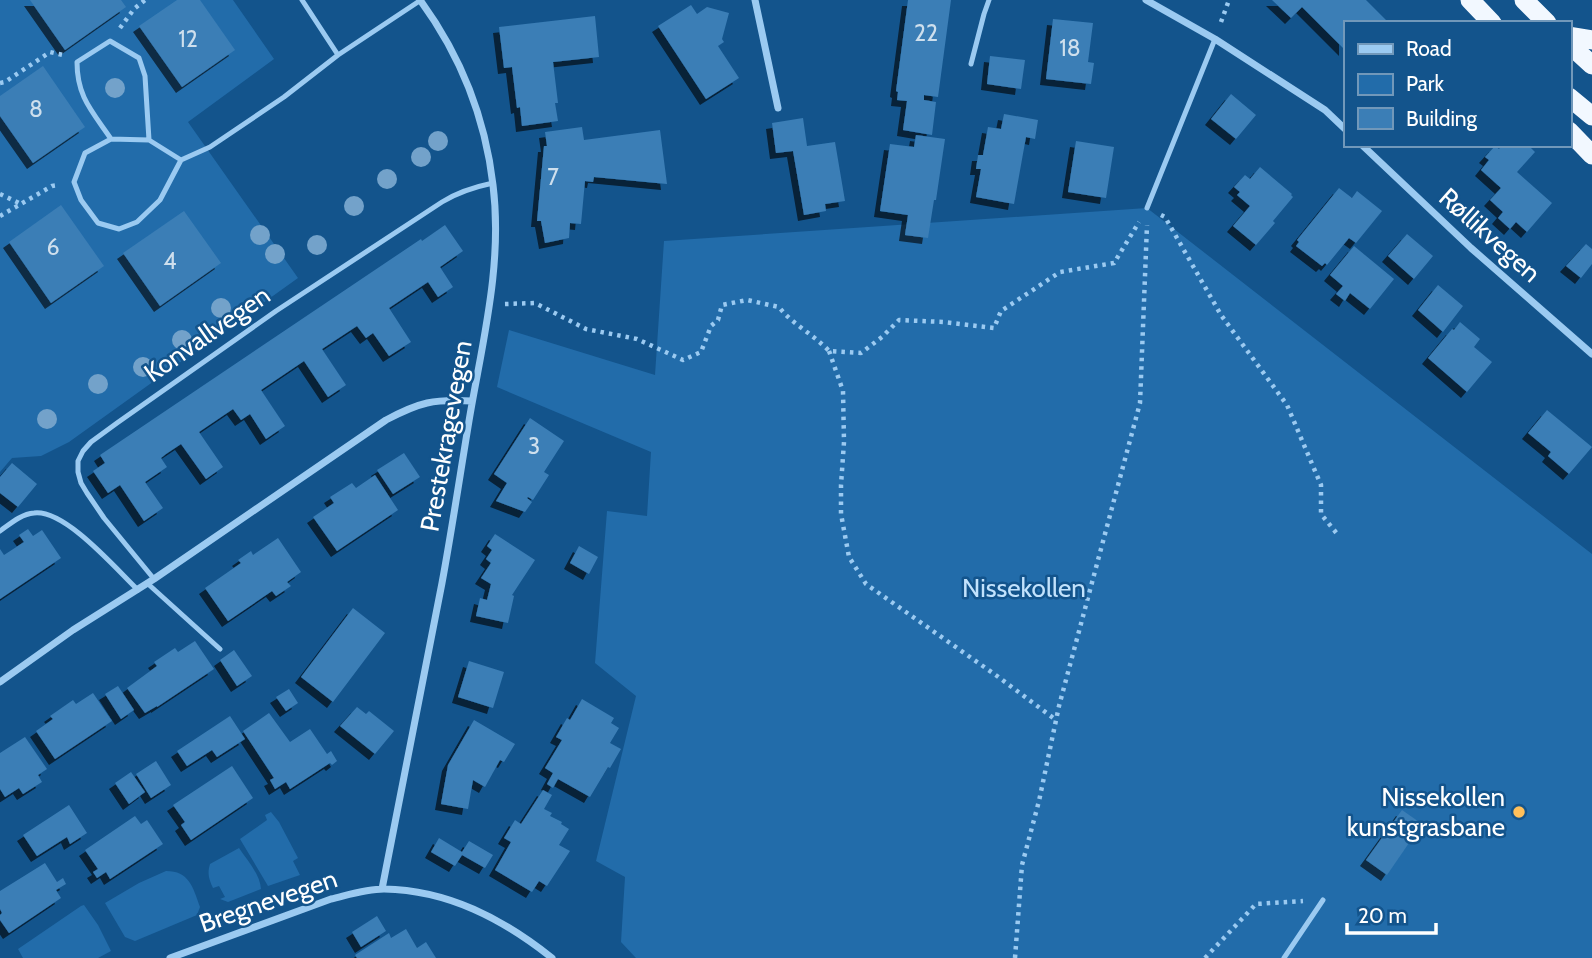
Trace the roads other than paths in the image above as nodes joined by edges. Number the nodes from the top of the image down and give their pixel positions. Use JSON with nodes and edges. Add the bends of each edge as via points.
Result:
{"nodes":[{"id":1,"x":302,"y":0,"type":"edge"},
{"id":2,"x":421,"y":0,"type":"edge"},
{"id":3,"x":755,"y":0,"type":"edge"},
{"id":4,"x":989,"y":0,"type":"edge"},
{"id":5,"x":1146,"y":0,"type":"edge"},
{"id":6,"x":1470,"y":0,"type":"edge"},
{"id":7,"x":1524,"y":0,"type":"edge"},
{"id":8,"x":1490,"y":21,"type":"edge"},
{"id":9,"x":1545,"y":21,"type":"edge"},
{"id":10,"x":1571,"y":36,"type":"edge"},
{"id":11,"x":1215,"y":39,"type":"junction"},
{"id":12,"x":1592,"y":40,"type":"edge"},
{"id":13,"x":1571,"y":46,"type":"edge"},
{"id":14,"x":338,"y":55,"type":"junction"},
{"id":15,"x":971,"y":64,"type":"dead end"},
{"id":16,"x":1592,"y":65,"type":"edge"},
{"id":17,"x":1571,"y":99,"type":"edge"},
{"id":18,"x":778,"y":108,"type":"dead end"},
{"id":19,"x":1592,"y":116,"type":"edge"},
{"id":20,"x":1344,"y":128,"type":"edge"},
{"id":21,"x":1571,"y":133,"type":"edge"},
{"id":22,"x":111,"y":139,"type":"junction"},
{"id":23,"x":149,"y":140,"type":"junction"},
{"id":24,"x":1364,"y":147,"type":"edge"},
{"id":25,"x":1592,"y":155,"type":"edge"},
{"id":26,"x":181,"y":160,"type":"junction"},
{"id":27,"x":493,"y":184,"type":"junction"},
{"id":28,"x":1147,"y":208,"type":"road end"},
{"id":29,"x":1592,"y":354,"type":"edge"},
{"id":30,"x":472,"y":401,"type":"junction"},
{"id":31,"x":0,"y":531,"type":"edge"},
{"id":32,"x":150,"y":581,"type":"junction"},
{"id":33,"x":138,"y":590,"type":"junction"},
{"id":34,"x":220,"y":649,"type":"dead end"},
{"id":35,"x":0,"y":682,"type":"edge"},
{"id":36,"x":382,"y":889,"type":"junction"},
{"id":37,"x":1323,"y":900,"type":"road end"},
{"id":38,"x":170,"y":958,"type":"edge"},
{"id":39,"x":552,"y":958,"type":"edge"},
{"id":40,"x":1284,"y":958,"type":"edge"}],
"edges":[{"from":1,"to":14,"type":"lane"},
{"from":2,"to":14,"type":"lane"},
{"from":2,"to":27,"type":"street","name":"Prestekragevegen","via":[[456,56],[474,97]]},
{"from":3,"to":18,"type":"street"},
{"from":4,"to":15,"type":"lane"},
{"from":5,"to":11,"type":"street"},
{"from":6,"to":8,"type":"highway"},
{"from":7,"to":9,"type":"highway"},
{"from":10,"to":12,"type":"highway"},
{"from":11,"to":20,"type":"street","via":[[1325,110]]},
{"from":11,"to":28,"type":"lane"},
{"from":13,"to":16,"type":"highway"},
{"from":14,"to":26,"type":"lane","via":[[211,147]]},
{"from":17,"to":19,"type":"highway"},
{"from":21,"to":25,"type":"highway"},
{"from":22,"to":23,"type":"lane"},
{"from":22,"to":23,"type":"lane","via":[[83,100],[77,78],[77,62],[110,41],[139,58],[145,76]]},
{"from":22,"to":26,"type":"lane","via":[[85,153],[74,182],[98,223],[119,229],[137,222],[160,200]]},
{"from":23,"to":26,"type":"lane"},
{"from":24,"to":29,"type":"street","name":"Røllikvegen"},
{"from":27,"to":30,"type":"street","name":"Prestekragevegen","via":[[495,256]]},
{"from":27,"to":32,"type":"lane","name":"Konvallvegen","via":[[442,202],[276,311],[83,451],[78,461],[81,483]]},
{"from":30,"to":32,"type":"street","via":[[425,402],[386,420]]},
{"from":30,"to":36,"type":"street","name":"Prestekragevegen"},
{"from":31,"to":33,"type":"lane","via":[[27,514],[47,514],[74,527]]},
{"from":32,"to":33,"type":"street"},
{"from":32,"to":34,"type":"lane"},
{"from":33,"to":35,"type":"street"},
{"from":36,"to":38,"type":"street","name":"Bregnevegen","via":[[331,899]]},
{"from":36,"to":39,"type":"street","name":"Bregnevegen","via":[[466,905],[525,937]]},
{"from":37,"to":40,"type":"lane"}]}
